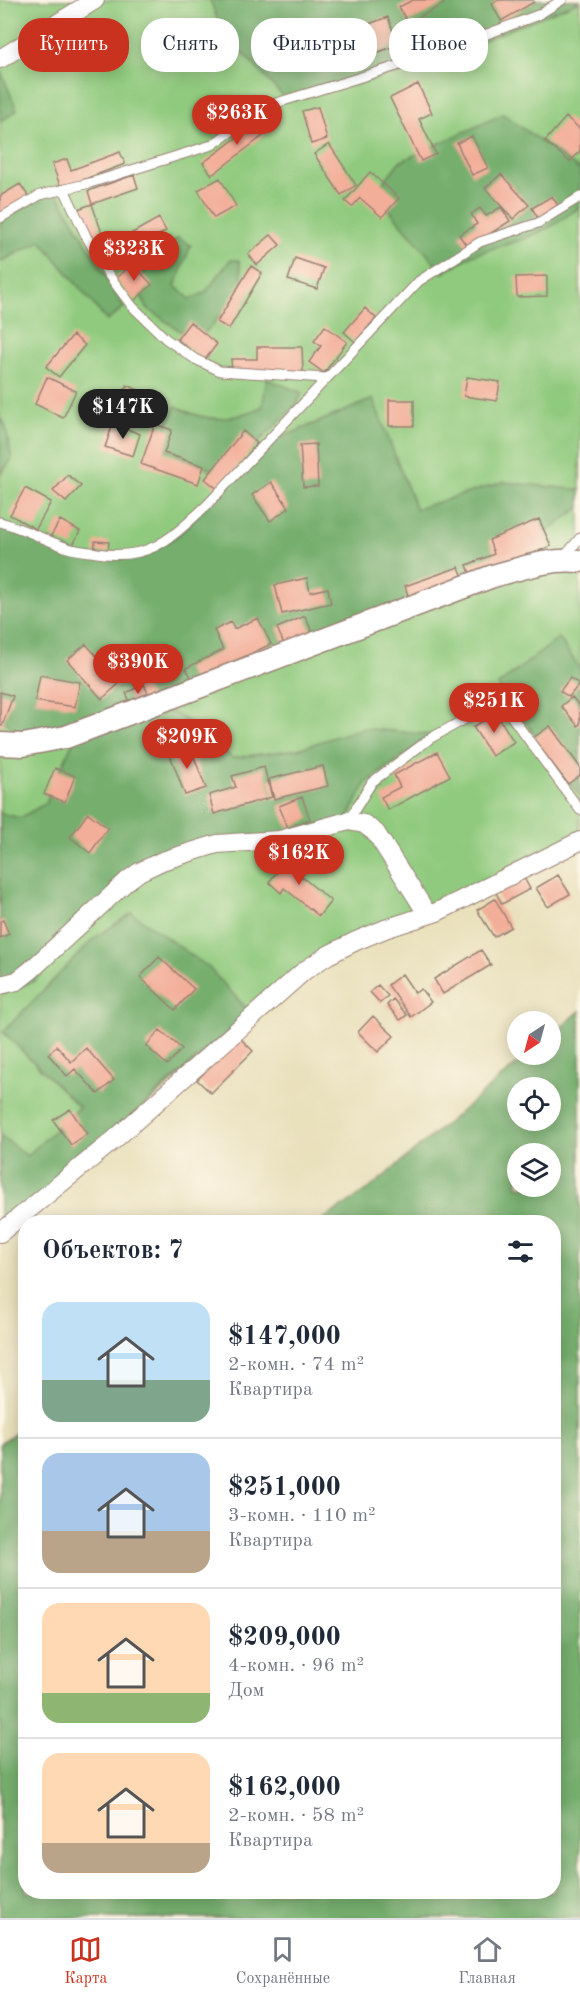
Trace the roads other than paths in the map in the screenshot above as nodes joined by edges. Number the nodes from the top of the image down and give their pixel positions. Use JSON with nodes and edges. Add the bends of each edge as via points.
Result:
{"nodes":[{"id":1,"x":95,"y":0,"type":"edge"},
{"id":2,"x":562,"y":0,"type":"edge"},
{"id":3,"x":0,"y":59,"type":"edge"},
{"id":4,"x":64,"y":189,"type":"junction"},
{"id":5,"x":580,"y":197,"type":"edge"},
{"id":6,"x":0,"y":218,"type":"edge"},
{"id":7,"x":325,"y":378,"type":"junction"},
{"id":8,"x":0,"y":522,"type":"edge"},
{"id":9,"x":580,"y":538,"type":"edge"},
{"id":10,"x":572,"y":560,"type":"edge"},
{"id":11,"x":0,"y":744,"type":"edge"},
{"id":12,"x":580,"y":810,"type":"edge"},
{"id":13,"x":348,"y":821,"type":"junction"},
{"id":14,"x":580,"y":841,"type":"edge"},
{"id":15,"x":428,"y":915,"type":"junction"},
{"id":16,"x":1,"y":986,"type":"edge"},
{"id":17,"x":22,"y":1215,"type":"edge"},
{"id":18,"x":18,"y":1218,"type":"edge"},
{"id":19,"x":0,"y":1233,"type":"edge"}],
"edges":[{"from":1,"to":3,"type":"street"},
{"from":2,"to":4,"type":"lane","via":[[538,15],[420,59],[273,104],[212,145]]},
{"from":4,"to":6,"type":"lane","via":[[34,198]]},
{"from":4,"to":7,"type":"lane","via":[[108,274],[132,306],[166,339],[220,371]]},
{"from":5,"to":7,"type":"lane","via":[[538,223],[480,242],[419,281]]},
{"from":7,"to":8,"type":"lane","via":[[206,506],[168,540],[150,549],[106,554],[68,548]]},
{"from":9,"to":10,"type":"lane"},
{"from":10,"to":11,"type":"street","via":[[548,561],[493,576],[66,737],[23,745]]},
{"from":12,"to":13,"type":"lane","via":[[498,702],[431,738],[372,782]]},
{"from":13,"to":15,"type":"street","via":[[364,824],[376,832]]},
{"from":13,"to":16,"type":"street","via":[[280,840],[212,845],[148,867],[127,881],[32,970]]},
{"from":14,"to":15,"type":"street"},
{"from":15,"to":17,"type":"street","via":[[356,941],[304,971],[116,1139]]},
{"from":18,"to":19,"type":"street"}]}
